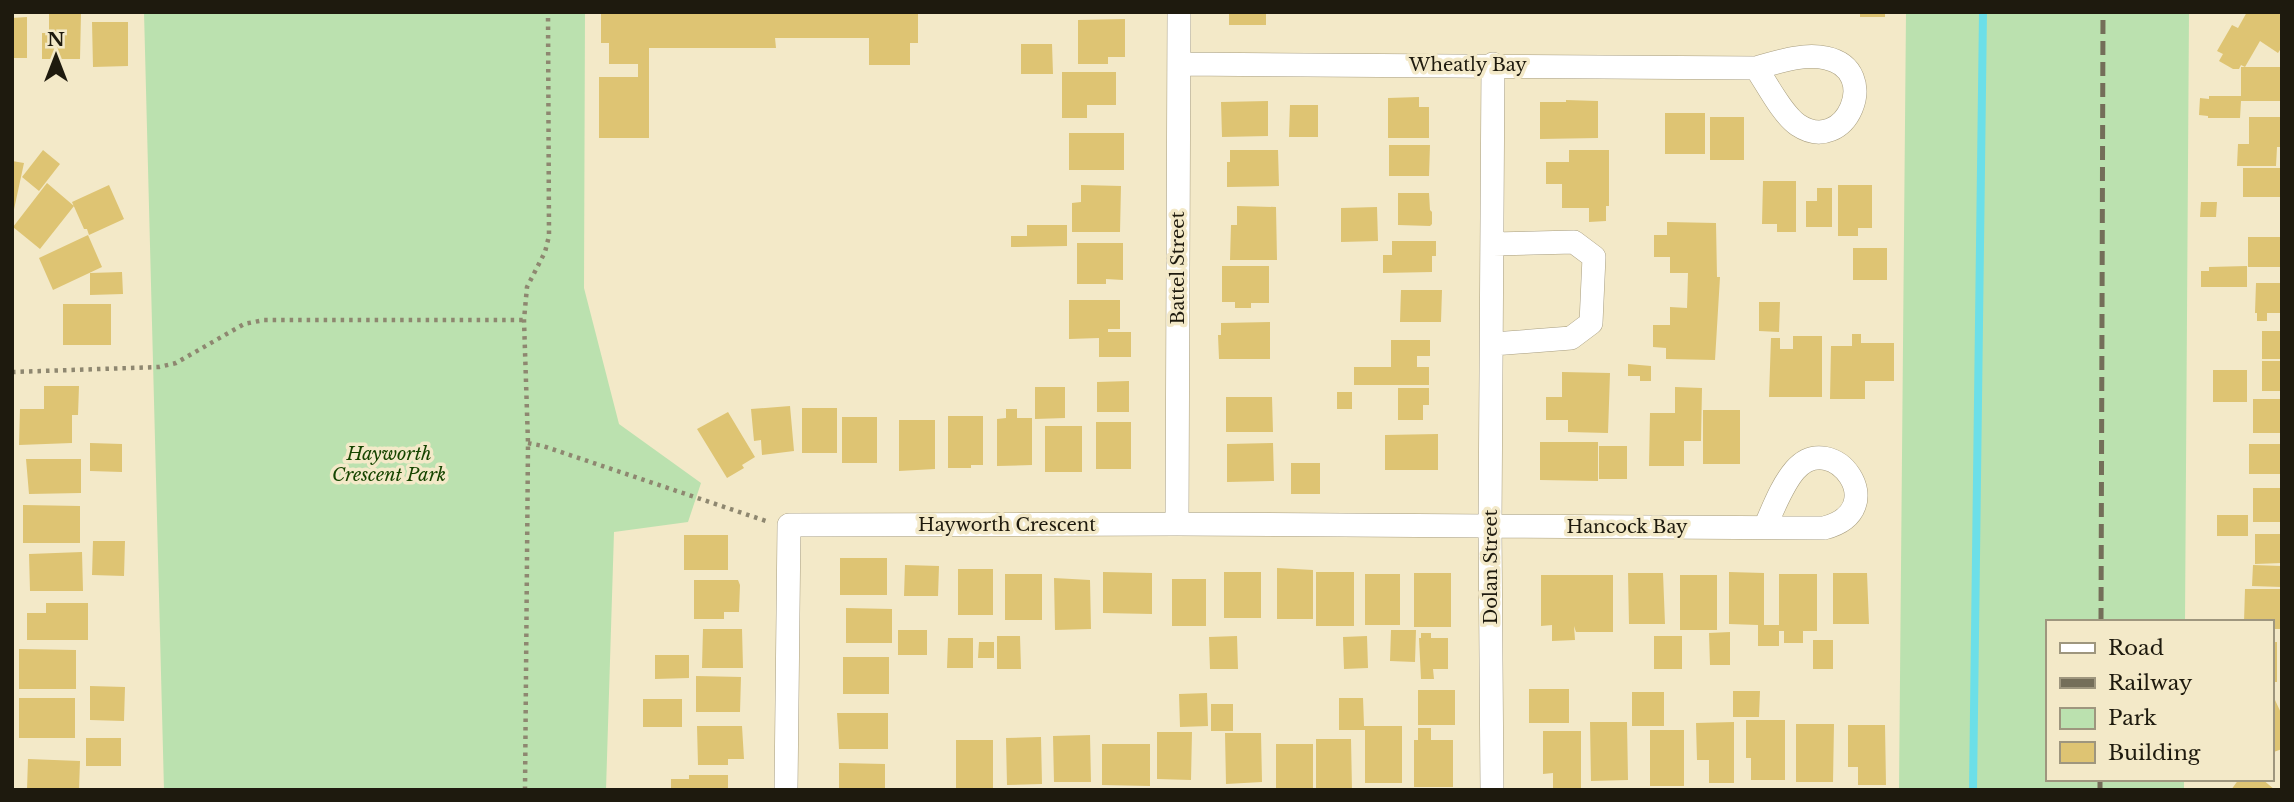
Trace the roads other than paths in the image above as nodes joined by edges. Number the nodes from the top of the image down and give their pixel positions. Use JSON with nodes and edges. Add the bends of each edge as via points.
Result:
{"nodes":[{"id":1,"x":1179,"y":12,"type":"edge"},
{"id":2,"x":1179,"y":64,"type":"junction"},
{"id":3,"x":1493,"y":64,"type":"junction"},
{"id":4,"x":1756,"y":68,"type":"dead end"},
{"id":5,"x":1493,"y":244,"type":"junction"},
{"id":6,"x":1493,"y":344,"type":"junction"},
{"id":7,"x":1177,"y":524,"type":"junction"},
{"id":8,"x":1490,"y":527,"type":"junction"},
{"id":9,"x":1765,"y":527,"type":"dead end"},
{"id":10,"x":786,"y":790,"type":"edge"},
{"id":11,"x":1492,"y":790,"type":"edge"}],
"edges":[{"from":1,"to":2,"type":"street","name":"Battel Street"},
{"from":2,"to":3,"type":"street","name":"Wheatly Bay"},
{"from":2,"to":7,"type":"street","name":"Battel Street"},
{"from":3,"to":4,"type":"street","name":"Wheatly Bay"},
{"from":3,"to":5,"type":"street","name":"Dolan Street"},
{"from":5,"to":6,"type":"street","name":"Dolan Street"},
{"from":5,"to":6,"type":"street","via":[[1574,242],[1594,257],[1591,323],[1571,338]]},
{"from":6,"to":8,"type":"street","name":"Dolan Street"},
{"from":7,"to":8,"type":"street","name":"Hayworth Crescent"},
{"from":7,"to":10,"type":"street","name":"Hayworth Crescent","via":[[789,525]]},
{"from":8,"to":9,"type":"street","name":"Hancock Bay"},
{"from":8,"to":11,"type":"street","name":"Dolan Street"}]}
